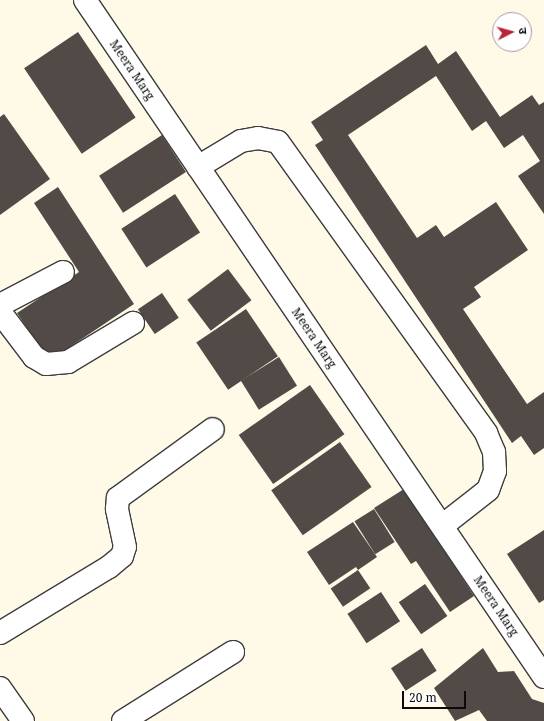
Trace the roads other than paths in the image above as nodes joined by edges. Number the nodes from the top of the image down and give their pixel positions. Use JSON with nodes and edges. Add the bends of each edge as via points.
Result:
{"nodes":[{"id":1,"x":85,"y":0,"type":"edge"},
{"id":2,"x":198,"y":167,"type":"junction"},
{"id":3,"x":63,"y":272,"type":"dead end"},
{"id":4,"x":0,"y":305,"type":"edge"},
{"id":5,"x":0,"y":312,"type":"edge"},
{"id":6,"x":133,"y":323,"type":"dead end"},
{"id":7,"x":213,"y":429,"type":"dead end"},
{"id":8,"x":442,"y":526,"type":"junction"},
{"id":9,"x":0,"y":633,"type":"edge"},
{"id":10,"x":233,"y":652,"type":"dead end"},
{"id":11,"x":544,"y":677,"type":"edge"},
{"id":12,"x":0,"y":688,"type":"edge"},
{"id":13,"x":23,"y":721,"type":"edge"},
{"id":14,"x":123,"y":721,"type":"edge"}],
"edges":[{"from":1,"to":2,"type":"street","name":"Meera Marg"},
{"from":2,"to":8,"type":"street","name":"Meera Marg"},
{"from":2,"to":8,"type":"street","via":[[241,141],[258,138],[278,142],[486,433],[494,452],[495,471],[488,490]]},
{"from":3,"to":4,"type":"street"},
{"from":5,"to":6,"type":"street","via":[[34,357],[46,364],[68,362]]},
{"from":7,"to":9,"type":"street","via":[[118,498],[117,509],[125,547],[122,556],[109,567]]},
{"from":8,"to":11,"type":"street","name":"Meera Marg"},
{"from":10,"to":14,"type":"street"},
{"from":12,"to":13,"type":"street"}]}
